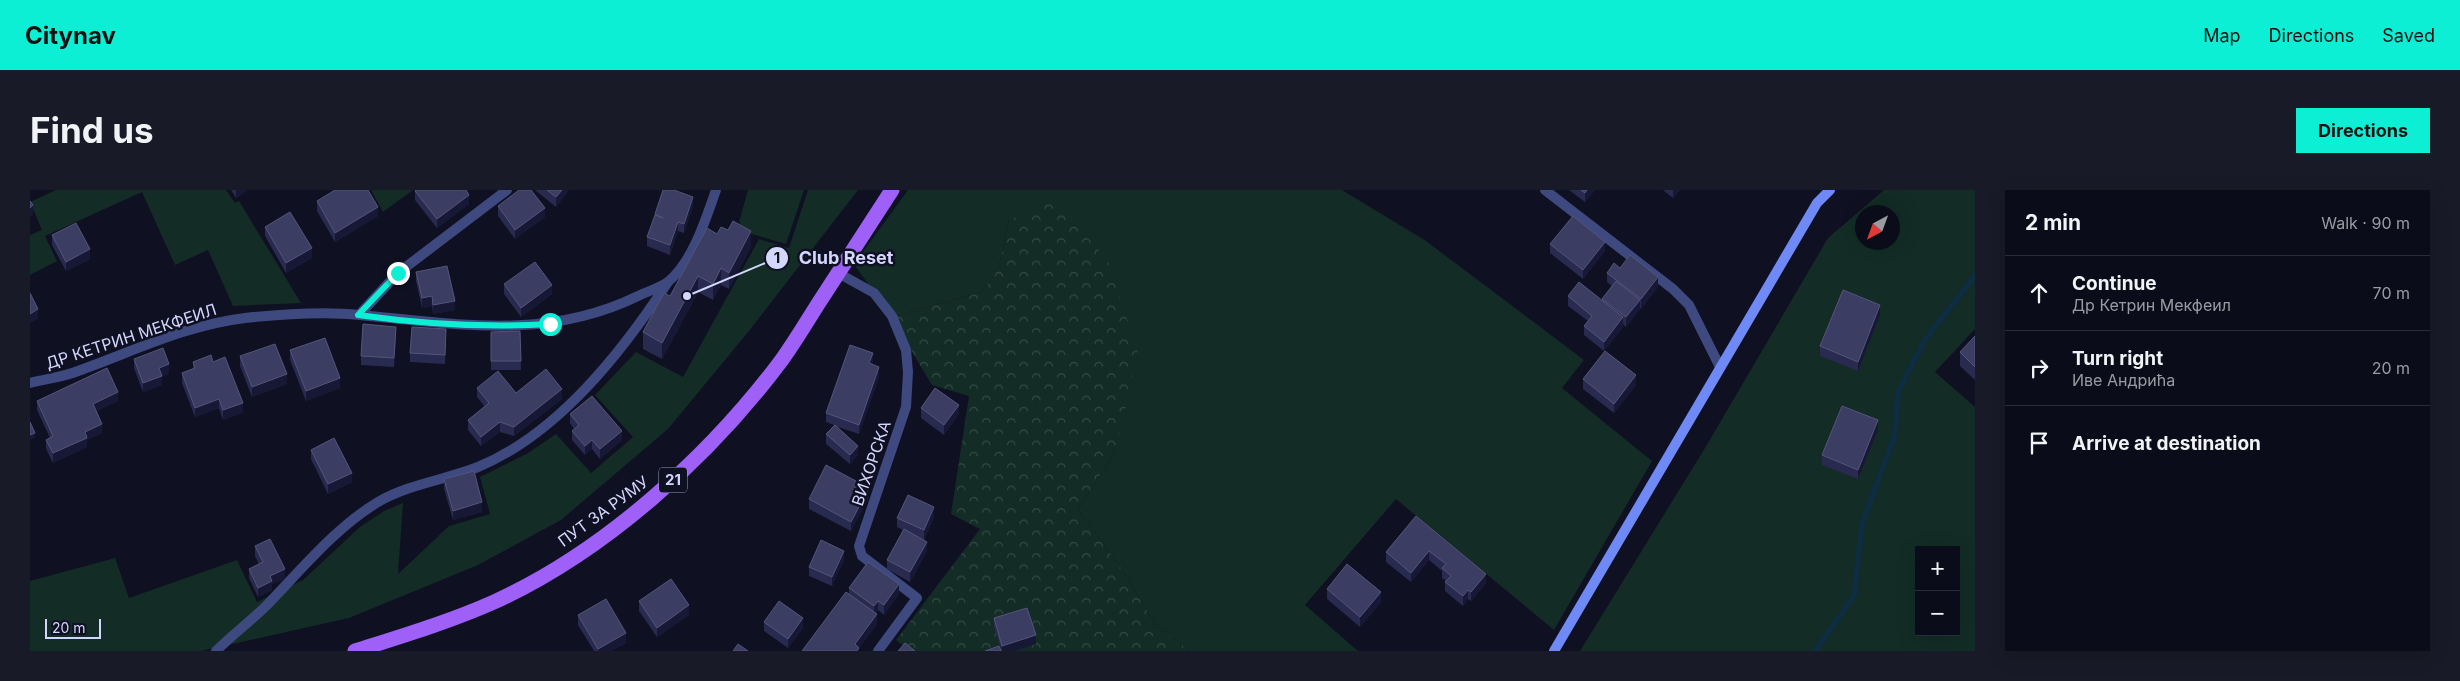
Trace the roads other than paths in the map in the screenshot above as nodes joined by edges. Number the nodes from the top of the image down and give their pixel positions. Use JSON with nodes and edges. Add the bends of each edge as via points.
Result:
{"nodes":[{"id":1,"x":507,"y":190,"type":"edge"},
{"id":2,"x":716,"y":190,"type":"edge"},
{"id":3,"x":892,"y":190,"type":"edge"},
{"id":4,"x":1545,"y":190,"type":"edge"},
{"id":5,"x":1830,"y":190,"type":"edge"},
{"id":6,"x":838,"y":273,"type":"junction"},
{"id":7,"x":669,"y":281,"type":"junction"},
{"id":8,"x":358,"y":315,"type":"junction"},
{"id":9,"x":1720,"y":367,"type":"junction"},
{"id":10,"x":30,"y":383,"type":"edge"},
{"id":11,"x":216,"y":651,"type":"edge"},
{"id":12,"x":355,"y":651,"type":"edge"},
{"id":13,"x":878,"y":651,"type":"edge"},
{"id":14,"x":1554,"y":651,"type":"edge"}],
"edges":[{"from":1,"to":8,"type":"street","via":[[398,273]]},
{"from":2,"to":7,"type":"street","name":"ДР КЕТРИН МЕКФЕИЛ","via":[[685,261]]},
{"from":3,"to":6,"type":"main road","name":"ПУТ ЗА РУМУ","number":"21"},
{"from":4,"to":9,"type":"street","via":[[1673,289],[1689,305]]},
{"from":5,"to":9,"type":"main road","via":[[1817,203]]},
{"from":6,"to":12,"type":"main road","name":"ПУТ ЗА РУМУ","number":"21","via":[[782,360],[746,406],[705,451],[639,508],[595,542],[537,579],[494,601],[434,626]]},
{"from":6,"to":13,"type":"street","name":"ВИХОРСКА","via":[[874,293],[892,316],[906,350],[906,408],[859,546],[862,556],[917,598]]},
{"from":7,"to":8,"type":"street","name":"ДР КЕТРИН МЕКФЕИЛ","via":[[590,315],[550,324],[480,325]]},
{"from":7,"to":11,"type":"street","via":[[612,360],[543,428],[520,445],[478,467],[400,490],[377,503],[353,520],[265,608]]},
{"from":8,"to":10,"type":"street","name":"ДР КЕТРИН МЕКФЕИЛ","via":[[291,315],[210,323],[76,372]]},
{"from":9,"to":14,"type":"main road"}]}
